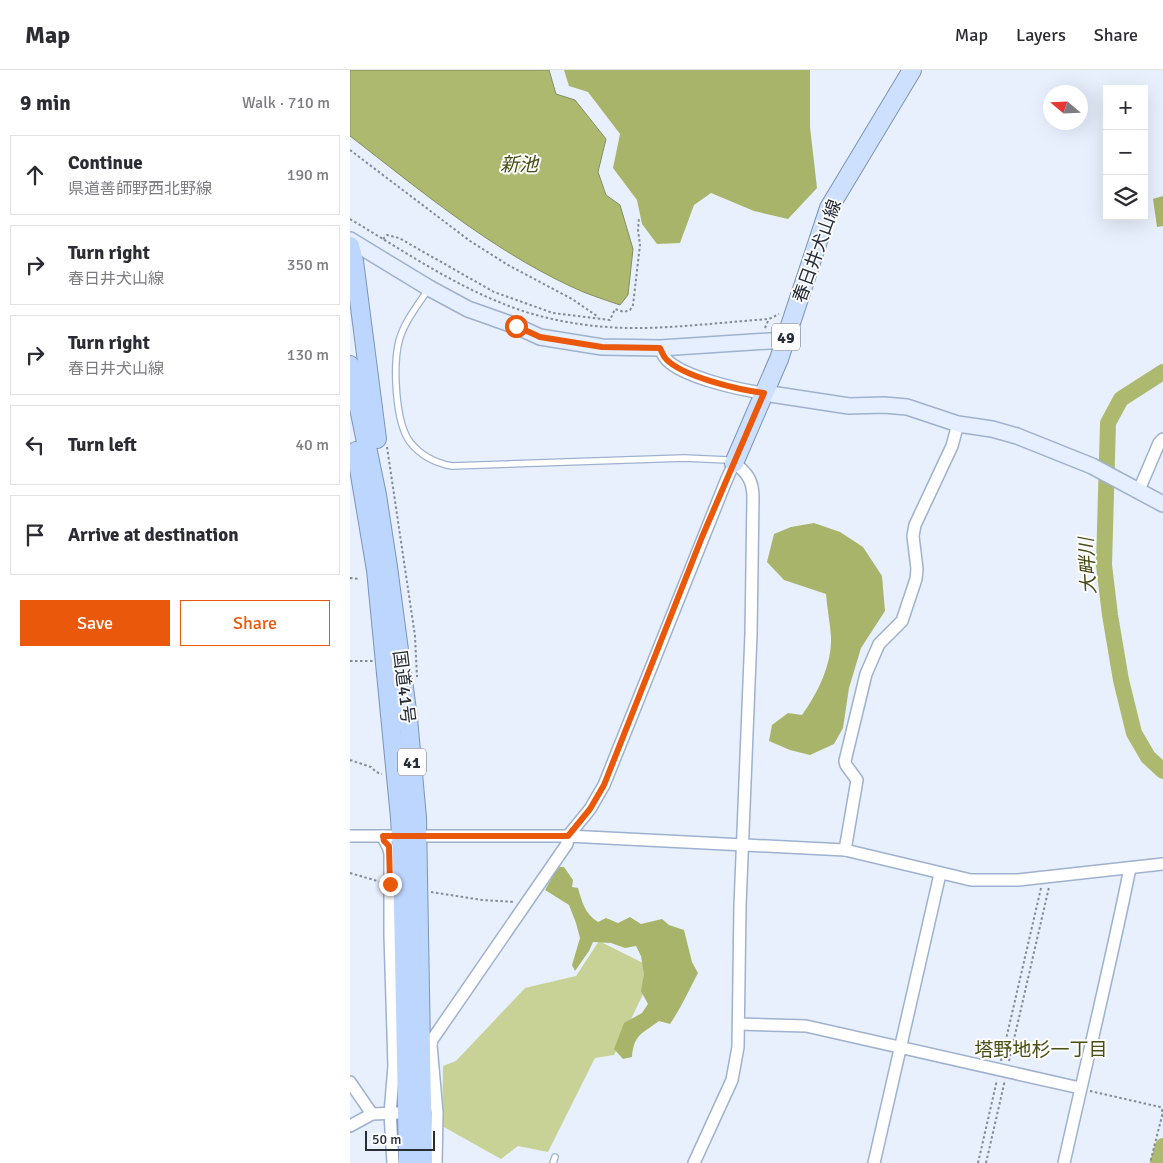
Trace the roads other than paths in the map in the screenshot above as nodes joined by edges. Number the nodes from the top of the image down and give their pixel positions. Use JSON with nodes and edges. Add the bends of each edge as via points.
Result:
{"nodes":[{"id":1,"x":912,"y":70,"type":"edge"},
{"id":2,"x":350,"y":240,"type":"edge"},
{"id":3,"x":350,"y":246,"type":"edge"},
{"id":4,"x":429,"y":288,"type":"junction"},
{"id":5,"x":787,"y":335,"type":"junction"},
{"id":6,"x":540,"y":337,"type":"junction"},
{"id":7,"x":660,"y":348,"type":"junction"},
{"id":8,"x":350,"y":365,"type":"edge"},
{"id":9,"x":764,"y":393,"type":"junction"},
{"id":10,"x":350,"y":422,"type":"edge"},
{"id":11,"x":958,"y":424,"type":"junction"},
{"id":12,"x":1163,"y":439,"type":"edge"},
{"id":13,"x":734,"y":463,"type":"junction"},
{"id":14,"x":350,"y":464,"type":"edge"},
{"id":15,"x":1139,"y":490,"type":"junction"},
{"id":16,"x":1163,"y":504,"type":"edge"},
{"id":17,"x":376,"y":570,"type":"junction"},
{"id":18,"x":408,"y":718,"type":"junction"},
{"id":19,"x":350,"y":836,"type":"edge"},
{"id":20,"x":383,"y":836,"type":"junction"},
{"id":21,"x":409,"y":836,"type":"junction"},
{"id":22,"x":568,"y":836,"type":"junction"},
{"id":23,"x":742,"y":844,"type":"junction"},
{"id":24,"x":844,"y":850,"type":"junction"},
{"id":25,"x":1163,"y":864,"type":"edge"},
{"id":26,"x":1130,"y":868,"type":"junction"},
{"id":27,"x":940,"y":874,"type":"junction"},
{"id":28,"x":738,"y":1024,"type":"junction"},
{"id":29,"x":901,"y":1047,"type":"junction"},
{"id":30,"x":350,"y":1082,"type":"edge"},
{"id":31,"x":1080,"y":1088,"type":"junction"},
{"id":32,"x":395,"y":1113,"type":"junction"},
{"id":33,"x":372,"y":1114,"type":"junction"},
{"id":34,"x":350,"y":1126,"type":"edge"},
{"id":35,"x":393,"y":1163,"type":"edge"},
{"id":36,"x":408,"y":1163,"type":"edge"},
{"id":37,"x":423,"y":1163,"type":"edge"},
{"id":38,"x":436,"y":1163,"type":"edge"},
{"id":39,"x":694,"y":1163,"type":"edge"},
{"id":40,"x":874,"y":1163,"type":"edge"},
{"id":41,"x":1064,"y":1163,"type":"edge"}],
"edges":[{"from":1,"to":5,"type":"main road","name":"春日井犬山線","number":"49","via":[[829,208]]},
{"from":2,"to":4,"type":"main road"},
{"from":3,"to":18,"type":"highway","via":[[400,596],[409,673]]},
{"from":4,"to":6,"type":"main road","via":[[468,309]]},
{"from":4,"to":13,"type":"lane","via":[[406,322],[399,340],[396,382],[402,424],[409,441],[429,459],[452,466],[684,458]]},
{"from":5,"to":6,"type":"main road","via":[[618,341]]},
{"from":5,"to":7,"type":"main road"},
{"from":5,"to":9,"type":"main road","name":"春日井犬山線","number":"49"},
{"from":6,"to":7,"type":"main road","via":[[602,347]]},
{"from":7,"to":9,"type":"street","via":[[665,358],[676,367],[732,388]]},
{"from":8,"to":18,"type":"highway","name":"国道41号","number":"41","via":[[377,495]]},
{"from":9,"to":11,"type":"main road","via":[[849,406],[907,407]]},
{"from":9,"to":13,"type":"main road","name":"春日井犬山線","number":"49"},
{"from":10,"to":17,"type":"highway","name":"国道41号","number":"41"},
{"from":11,"to":15,"type":"main road","via":[[1017,436],[1092,466]]},
{"from":11,"to":24,"type":"street","via":[[948,455],[915,525],[913,536],[918,569],[902,621],[879,644],[861,690],[845,761],[856,780]]},
{"from":12,"to":15,"type":"street"},
{"from":13,"to":22,"type":"street","name":"春日井犬山線","number":"49","via":[[604,785]]},
{"from":13,"to":23,"type":"street","via":[[746,473],[753,488],[751,634]]},
{"from":14,"to":17,"type":"highway","via":[[368,548]]},
{"from":15,"to":16,"type":"main road"},
{"from":17,"to":21,"type":"highway","name":"国道41号","number":"41"},
{"from":18,"to":21,"type":"highway","name":"国道41号","number":"41","via":[[417,818]]},
{"from":19,"to":20,"type":"street"},
{"from":20,"to":21,"type":"street"},
{"from":20,"to":32,"type":"street","via":[[389,846]]},
{"from":21,"to":22,"type":"street"},
{"from":21,"to":36,"type":"highway","name":"国道41号","number":"41"},
{"from":21,"to":37,"type":"highway","name":"国道41号","number":"41"},
{"from":22,"to":23,"type":"street"},
{"from":22,"to":38,"type":"street","name":"春日井犬山線","via":[[567,844],[432,1040]]},
{"from":23,"to":24,"type":"street"},
{"from":23,"to":28,"type":"street"},
{"from":24,"to":27,"type":"street"},
{"from":25,"to":26,"type":"street"},
{"from":26,"to":27,"type":"street","via":[[1018,880],[981,880]]},
{"from":26,"to":31,"type":"street"},
{"from":27,"to":29,"type":"street"},
{"from":28,"to":29,"type":"street","via":[[806,1026]]},
{"from":28,"to":39,"type":"street","via":[[732,1080]]},
{"from":29,"to":31,"type":"street"},
{"from":29,"to":40,"type":"street"},
{"from":30,"to":33,"type":"street"},
{"from":31,"to":41,"type":"street"},
{"from":32,"to":33,"type":"street"},
{"from":32,"to":35,"type":"street"},
{"from":33,"to":34,"type":"street"}]}
